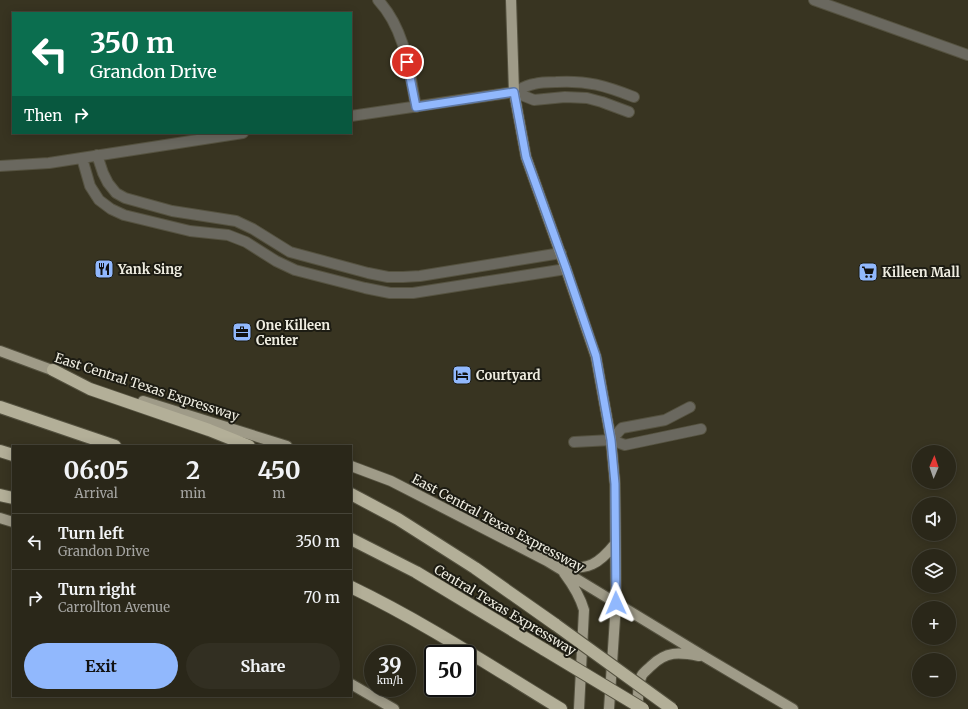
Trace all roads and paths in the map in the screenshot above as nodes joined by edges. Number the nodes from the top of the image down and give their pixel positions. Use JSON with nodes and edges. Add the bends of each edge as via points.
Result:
{"nodes":[{"id":1,"x":378,"y":0,"type":"edge"},
{"id":2,"x":511,"y":0,"type":"edge"},
{"id":3,"x":814,"y":0,"type":"edge"},
{"id":4,"x":968,"y":55,"type":"edge"},
{"id":5,"x":514,"y":92,"type":"junction"},
{"id":6,"x":634,"y":97,"type":"dead end"},
{"id":7,"x":416,"y":107,"type":"junction"},
{"id":8,"x":629,"y":112,"type":"dead end"},
{"id":9,"x":352,"y":116,"type":"edge"},
{"id":10,"x":236,"y":134,"type":"edge"},
{"id":11,"x":97,"y":155,"type":"junction"},
{"id":12,"x":82,"y":158,"type":"junction"},
{"id":13,"x":0,"y":166,"type":"edge"},
{"id":14,"x":140,"y":202,"type":"junction"},
{"id":15,"x":199,"y":216,"type":"junction"},
{"id":16,"x":136,"y":218,"type":"junction"},
{"id":17,"x":198,"y":231,"type":"junction"},
{"id":18,"x":561,"y":253,"type":"junction"},
{"id":19,"x":313,"y":258,"type":"junction"},
{"id":20,"x":501,"y":262,"type":"junction"},
{"id":21,"x":566,"y":268,"type":"junction"},
{"id":22,"x":368,"y":273,"type":"junction"},
{"id":23,"x":312,"y":274,"type":"junction"},
{"id":24,"x":504,"y":278,"type":"junction"},
{"id":25,"x":365,"y":288,"type":"junction"},
{"id":26,"x":0,"y":351,"type":"edge"},
{"id":27,"x":53,"y":370,"type":"junction"},
{"id":28,"x":0,"y":407,"type":"edge"},
{"id":29,"x":690,"y":407,"type":"dead end"},
{"id":30,"x":701,"y":429,"type":"dead end"},
{"id":31,"x":611,"y":440,"type":"junction"},
{"id":32,"x":574,"y":442,"type":"dead end"},
{"id":33,"x":112,"y":445,"type":"edge"},
{"id":34,"x":246,"y":445,"type":"edge"},
{"id":35,"x":284,"y":445,"type":"edge"},
{"id":36,"x":0,"y":451,"type":"edge"},
{"id":37,"x":12,"y":455,"type":"edge"},
{"id":38,"x":352,"y":466,"type":"edge"},
{"id":39,"x":0,"y":495,"type":"edge"},
{"id":40,"x":352,"y":495,"type":"edge"},
{"id":41,"x":12,"y":498,"type":"edge"},
{"id":42,"x":0,"y":518,"type":"edge"},
{"id":43,"x":12,"y":522,"type":"edge"},
{"id":44,"x":352,"y":540,"type":"edge"},
{"id":45,"x":616,"y":544,"type":"junction"},
{"id":46,"x":560,"y":568,"type":"junction"},
{"id":47,"x":352,"y":588,"type":"edge"},
{"id":48,"x":616,"y":603,"type":"junction"},
{"id":49,"x":705,"y":657,"type":"junction"},
{"id":50,"x":352,"y":685,"type":"edge"},
{"id":51,"x":394,"y":709,"type":"edge"},
{"id":52,"x":561,"y":709,"type":"edge"},
{"id":53,"x":580,"y":709,"type":"edge"},
{"id":54,"x":609,"y":709,"type":"edge"},
{"id":55,"x":638,"y":709,"type":"edge"},
{"id":56,"x":643,"y":709,"type":"edge"},
{"id":57,"x":672,"y":709,"type":"edge"},
{"id":58,"x":793,"y":709,"type":"edge"}],
"edges":[{"from":1,"to":7,"type":"street","via":[[399,31]]},
{"from":2,"to":5,"type":"main road"},
{"from":3,"to":4,"type":"street"},
{"from":5,"to":6,"type":"street","via":[[533,84],[573,81],[614,89]]},
{"from":5,"to":7,"type":"street"},
{"from":5,"to":8,"type":"street","via":[[534,100],[587,98]]},
{"from":5,"to":18,"type":"main road","via":[[526,157]]},
{"from":7,"to":9,"type":"street"},
{"from":10,"to":11,"type":"street"},
{"from":11,"to":12,"type":"street"},
{"from":11,"to":14,"type":"street","via":[[108,184],[116,193]]},
{"from":12,"to":13,"type":"street"},
{"from":12,"to":16,"type":"street","via":[[90,186],[99,200],[111,209]]},
{"from":14,"to":15,"type":"street"},
{"from":14,"to":16,"type":"street"},
{"from":15,"to":17,"type":"street"},
{"from":15,"to":19,"type":"street","via":[[236,222],[253,229],[290,252]]},
{"from":16,"to":17,"type":"street"},
{"from":17,"to":23,"type":"street","via":[[228,235],[246,242],[295,270]]},
{"from":18,"to":20,"type":"street"},
{"from":18,"to":21,"type":"main road"},
{"from":19,"to":22,"type":"street"},
{"from":19,"to":23,"type":"street"},
{"from":20,"to":22,"type":"street","via":[[403,277]]},
{"from":20,"to":24,"type":"street"},
{"from":21,"to":24,"type":"street"},
{"from":21,"to":31,"type":"main road","via":[[596,356]]},
{"from":22,"to":25,"type":"street"},
{"from":23,"to":25,"type":"street"},
{"from":24,"to":25,"type":"street","via":[[413,293],[390,293]]},
{"from":26,"to":27,"type":"main road","name":"East Central Texas Expressway"},
{"from":27,"to":34,"type":"highway","via":[[90,388]]},
{"from":27,"to":35,"type":"main road","name":"East Central Texas Expressway","via":[[123,395]]},
{"from":28,"to":33,"type":"highway"},
{"from":29,"to":31,"type":"street","via":[[665,420],[622,428]]},
{"from":30,"to":31,"type":"street","via":[[625,445]]},
{"from":31,"to":32,"type":"street"},
{"from":31,"to":45,"type":"main road"},
{"from":36,"to":37,"type":"highway"},
{"from":38,"to":46,"type":"main road","name":"East Central Texas Expressway","via":[[391,481],[518,544]]},
{"from":39,"to":41,"type":"highway"},
{"from":40,"to":57,"type":"highway","bridge":true,"via":[[398,519],[475,568]]},
{"from":42,"to":43,"type":"main road"},
{"from":44,"to":56,"type":"highway","name":"Central Texas Expressway","bridge":true,"via":[[416,572]]},
{"from":45,"to":46,"type":"main road","via":[[606,556],[591,566],[577,569]]},
{"from":45,"to":48,"type":"main road"},
{"from":46,"to":48,"type":"main road","name":"East Central Texas Expressway"},
{"from":46,"to":53,"type":"main road","via":[[581,599],[584,610]]},
{"from":47,"to":52,"type":"highway","via":[[377,599]]},
{"from":48,"to":49,"type":"main road","name":"East Central Texas Expressway"},
{"from":48,"to":54,"type":"main road"},
{"from":49,"to":55,"type":"main road","via":[[682,653],[668,654],[656,661],[642,676]]},
{"from":49,"to":58,"type":"main road","name":"East Central Texas Expressway"},
{"from":50,"to":51,"type":"main road"}]}
